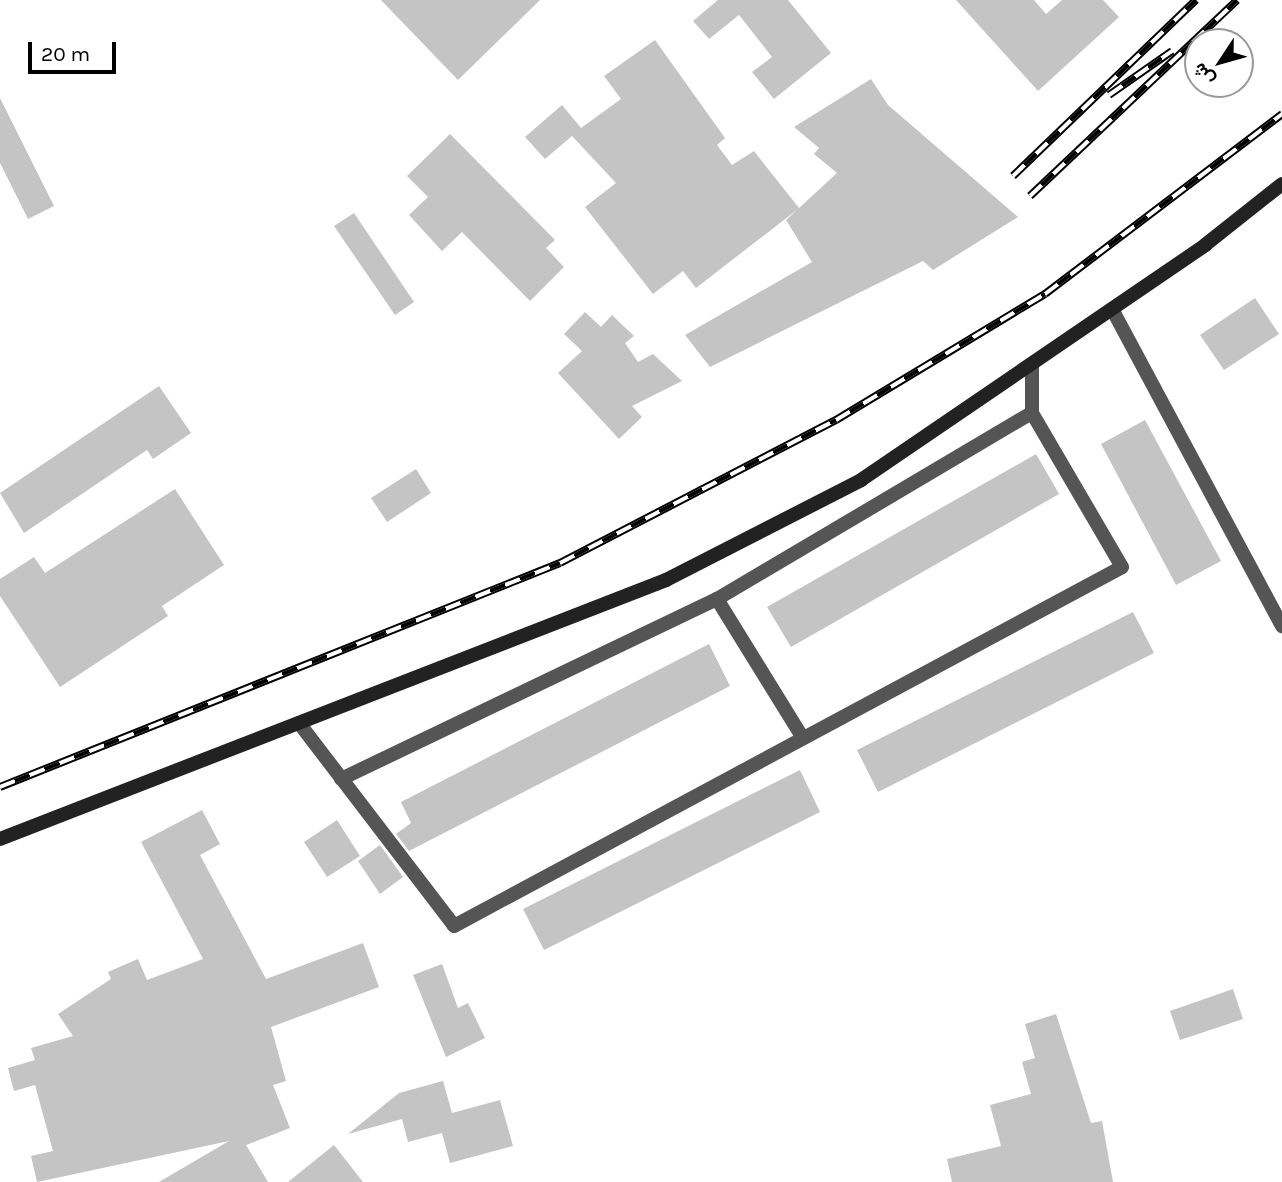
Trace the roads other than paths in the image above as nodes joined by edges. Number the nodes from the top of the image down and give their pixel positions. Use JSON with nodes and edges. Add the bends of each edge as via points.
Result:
{"nodes":[{"id":1,"x":1282,"y":184,"type":"edge"},
{"id":2,"x":1112,"y":309,"type":"junction"},
{"id":3,"x":1032,"y":365,"type":"junction"},
{"id":4,"x":1032,"y":413,"type":"junction"},
{"id":5,"x":717,"y":599,"type":"junction"},
{"id":6,"x":1282,"y":626,"type":"edge"},
{"id":7,"x":299,"y":723,"type":"junction"},
{"id":8,"x":803,"y":738,"type":"junction"},
{"id":9,"x":341,"y":779,"type":"junction"},
{"id":10,"x":0,"y":839,"type":"edge"}],
"edges":[{"from":1,"to":2,"type":"street","via":[[1205,245]]},
{"from":2,"to":3,"type":"street"},
{"from":2,"to":6,"type":"street"},
{"from":3,"to":4,"type":"street"},
{"from":3,"to":7,"type":"street","via":[[861,480],[666,580]]},
{"from":4,"to":5,"type":"street"},
{"from":4,"to":8,"type":"street","via":[[1122,567]]},
{"from":5,"to":8,"type":"street"},
{"from":5,"to":9,"type":"street"},
{"from":7,"to":9,"type":"street"},
{"from":7,"to":10,"type":"street"},
{"from":8,"to":9,"type":"street","via":[[454,926]]}]}
